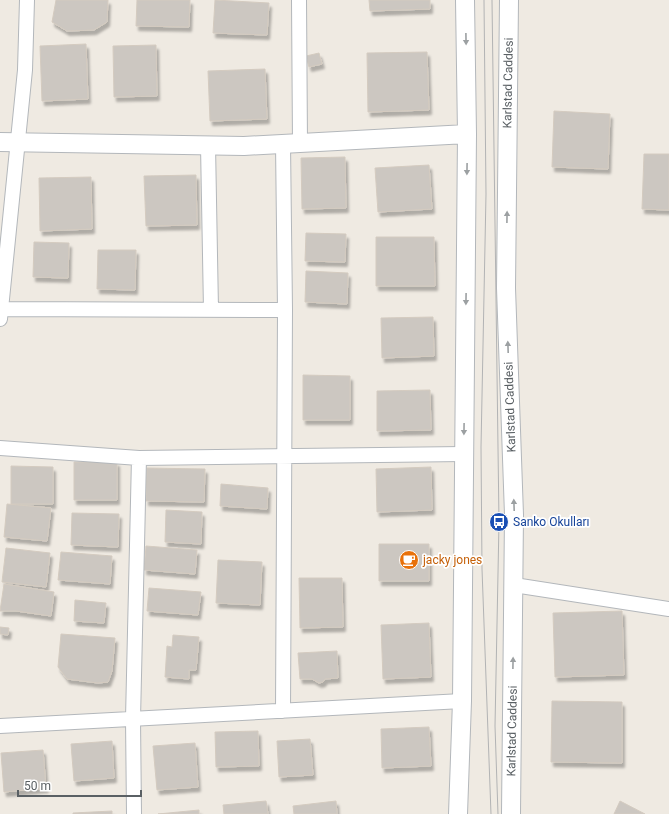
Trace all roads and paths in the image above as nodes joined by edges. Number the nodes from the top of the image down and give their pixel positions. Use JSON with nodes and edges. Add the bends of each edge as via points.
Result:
{"nodes":[{"id":1,"x":27,"y":0,"type":"edge"},
{"id":2,"x":299,"y":0,"type":"edge"},
{"id":3,"x":466,"y":0,"type":"edge"},
{"id":4,"x":509,"y":0,"type":"edge"},
{"id":5,"x":468,"y":134,"type":"junction"},
{"id":6,"x":8,"y":142,"type":"edge"},
{"id":7,"x":291,"y":144,"type":"junction"},
{"id":8,"x":208,"y":145,"type":"junction"},
{"id":9,"x":211,"y":310,"type":"junction"},
{"id":10,"x":286,"y":310,"type":"junction"},
{"id":11,"x":0,"y":314,"type":"edge"},
{"id":12,"x":0,"y":448,"type":"edge"},
{"id":13,"x":464,"y":454,"type":"junction"},
{"id":14,"x":285,"y":456,"type":"junction"},
{"id":15,"x":139,"y":458,"type":"junction"},
{"id":16,"x":514,"y":585,"type":"junction"},
{"id":17,"x":669,"y":608,"type":"edge"},
{"id":18,"x":462,"y":701,"type":"junction"},
{"id":19,"x":283,"y":711,"type":"junction"},
{"id":20,"x":133,"y":719,"type":"junction"},
{"id":21,"x":0,"y":726,"type":"edge"},
{"id":22,"x":134,"y":814,"type":"edge"},
{"id":23,"x":458,"y":814,"type":"edge"},
{"id":24,"x":511,"y":814,"type":"edge"}],
"edges":[{"from":1,"to":6,"type":"street","via":[[24,70]]},
{"from":2,"to":7,"type":"street"},
{"from":3,"to":5,"type":"street","one_way":true},
{"from":16,"to":4,"type":"street","name":"Karlstad Caddesi","one_way":true,"via":[[506,288]]},
{"from":5,"to":7,"type":"street"},
{"from":5,"to":13,"type":"street","one_way":true},
{"from":6,"to":8,"type":"street"},
{"from":6,"to":11,"type":"street"},
{"from":7,"to":8,"type":"street"},
{"from":7,"to":10,"type":"street"},
{"from":8,"to":9,"type":"street"},
{"from":9,"to":10,"type":"street"},
{"from":9,"to":11,"type":"street"},
{"from":10,"to":14,"type":"street"},
{"from":12,"to":15,"type":"street"},
{"from":13,"to":14,"type":"street"},
{"from":13,"to":18,"type":"street"},
{"from":14,"to":15,"type":"street"},
{"from":14,"to":19,"type":"street"},
{"from":15,"to":20,"type":"street"},
{"from":16,"to":17,"type":"street"},
{"from":24,"to":16,"type":"street","name":"Karlstad Caddesi","one_way":true},
{"from":18,"to":19,"type":"street"},
{"from":18,"to":23,"type":"street"},
{"from":19,"to":20,"type":"street"},
{"from":20,"to":21,"type":"street"},
{"from":20,"to":22,"type":"street"}]}
